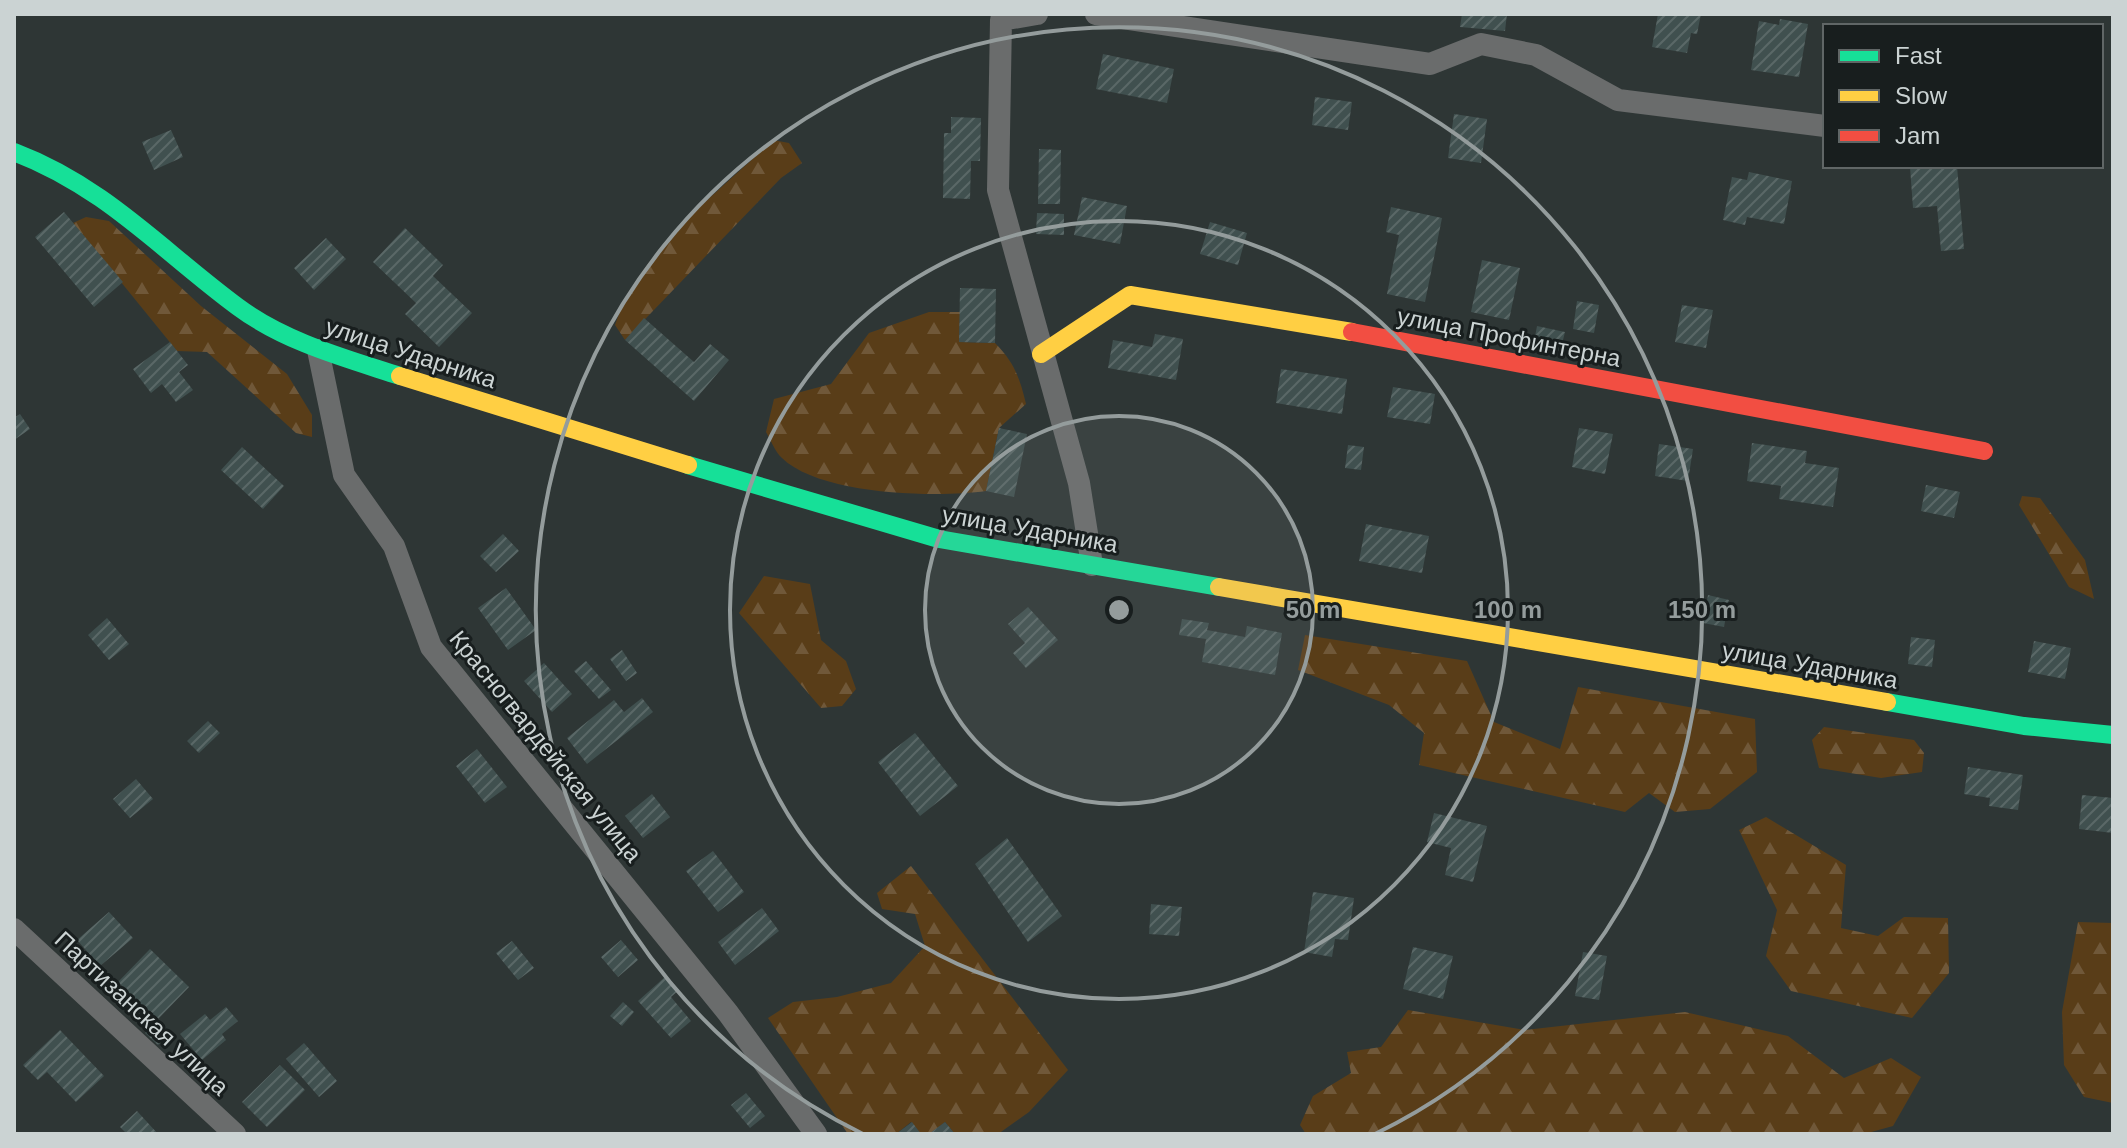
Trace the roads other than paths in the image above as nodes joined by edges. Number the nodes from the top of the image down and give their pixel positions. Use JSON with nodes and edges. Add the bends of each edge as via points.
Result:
{"nodes":[{"id":1,"x":1037,"y":14,"type":"edge"},
{"id":2,"x":1096,"y":14,"type":"edge"},
{"id":3,"x":1823,"y":126,"type":"edge"},
{"id":4,"x":14,"y":152,"type":"edge"},
{"id":5,"x":318,"y":350,"type":"junction"},
{"id":6,"x":1041,"y":354,"type":"junction"},
{"id":7,"x":1984,"y":451,"type":"dead end"},
{"id":8,"x":1092,"y":565,"type":"junction"},
{"id":9,"x":2113,"y":735,"type":"edge"},
{"id":10,"x":14,"y":929,"type":"edge"},
{"id":11,"x":235,"y":1134,"type":"edge"},
{"id":12,"x":816,"y":1134,"type":"edge"}],
"edges":[{"from":1,"to":6,"type":"street","via":[[1001,20],[998,190]]},
{"from":2,"to":3,"type":"street","via":[[1430,64],[1481,44],[1536,55],[1618,100]]},
{"from":4,"to":5,"type":"main road","name":"улица Ударника","via":[[118,207],[240,309]]},
{"from":5,"to":8,"type":"main road","name":"улица Ударника","via":[[824,508],[939,539]]},
{"from":5,"to":12,"type":"street","name":"Красногвардейская улица","via":[[344,475],[394,546],[431,647],[728,1013]]},
{"from":6,"to":7,"type":"main road","name":"улица Профинтерна","via":[[1130,295],[1225,308]]},
{"from":6,"to":8,"type":"street","via":[[1079,483]]},
{"from":8,"to":9,"type":"main road","name":"улица Ударника","via":[[2024,726]]},
{"from":10,"to":11,"type":"street","name":"Партизанская улица"}]}
